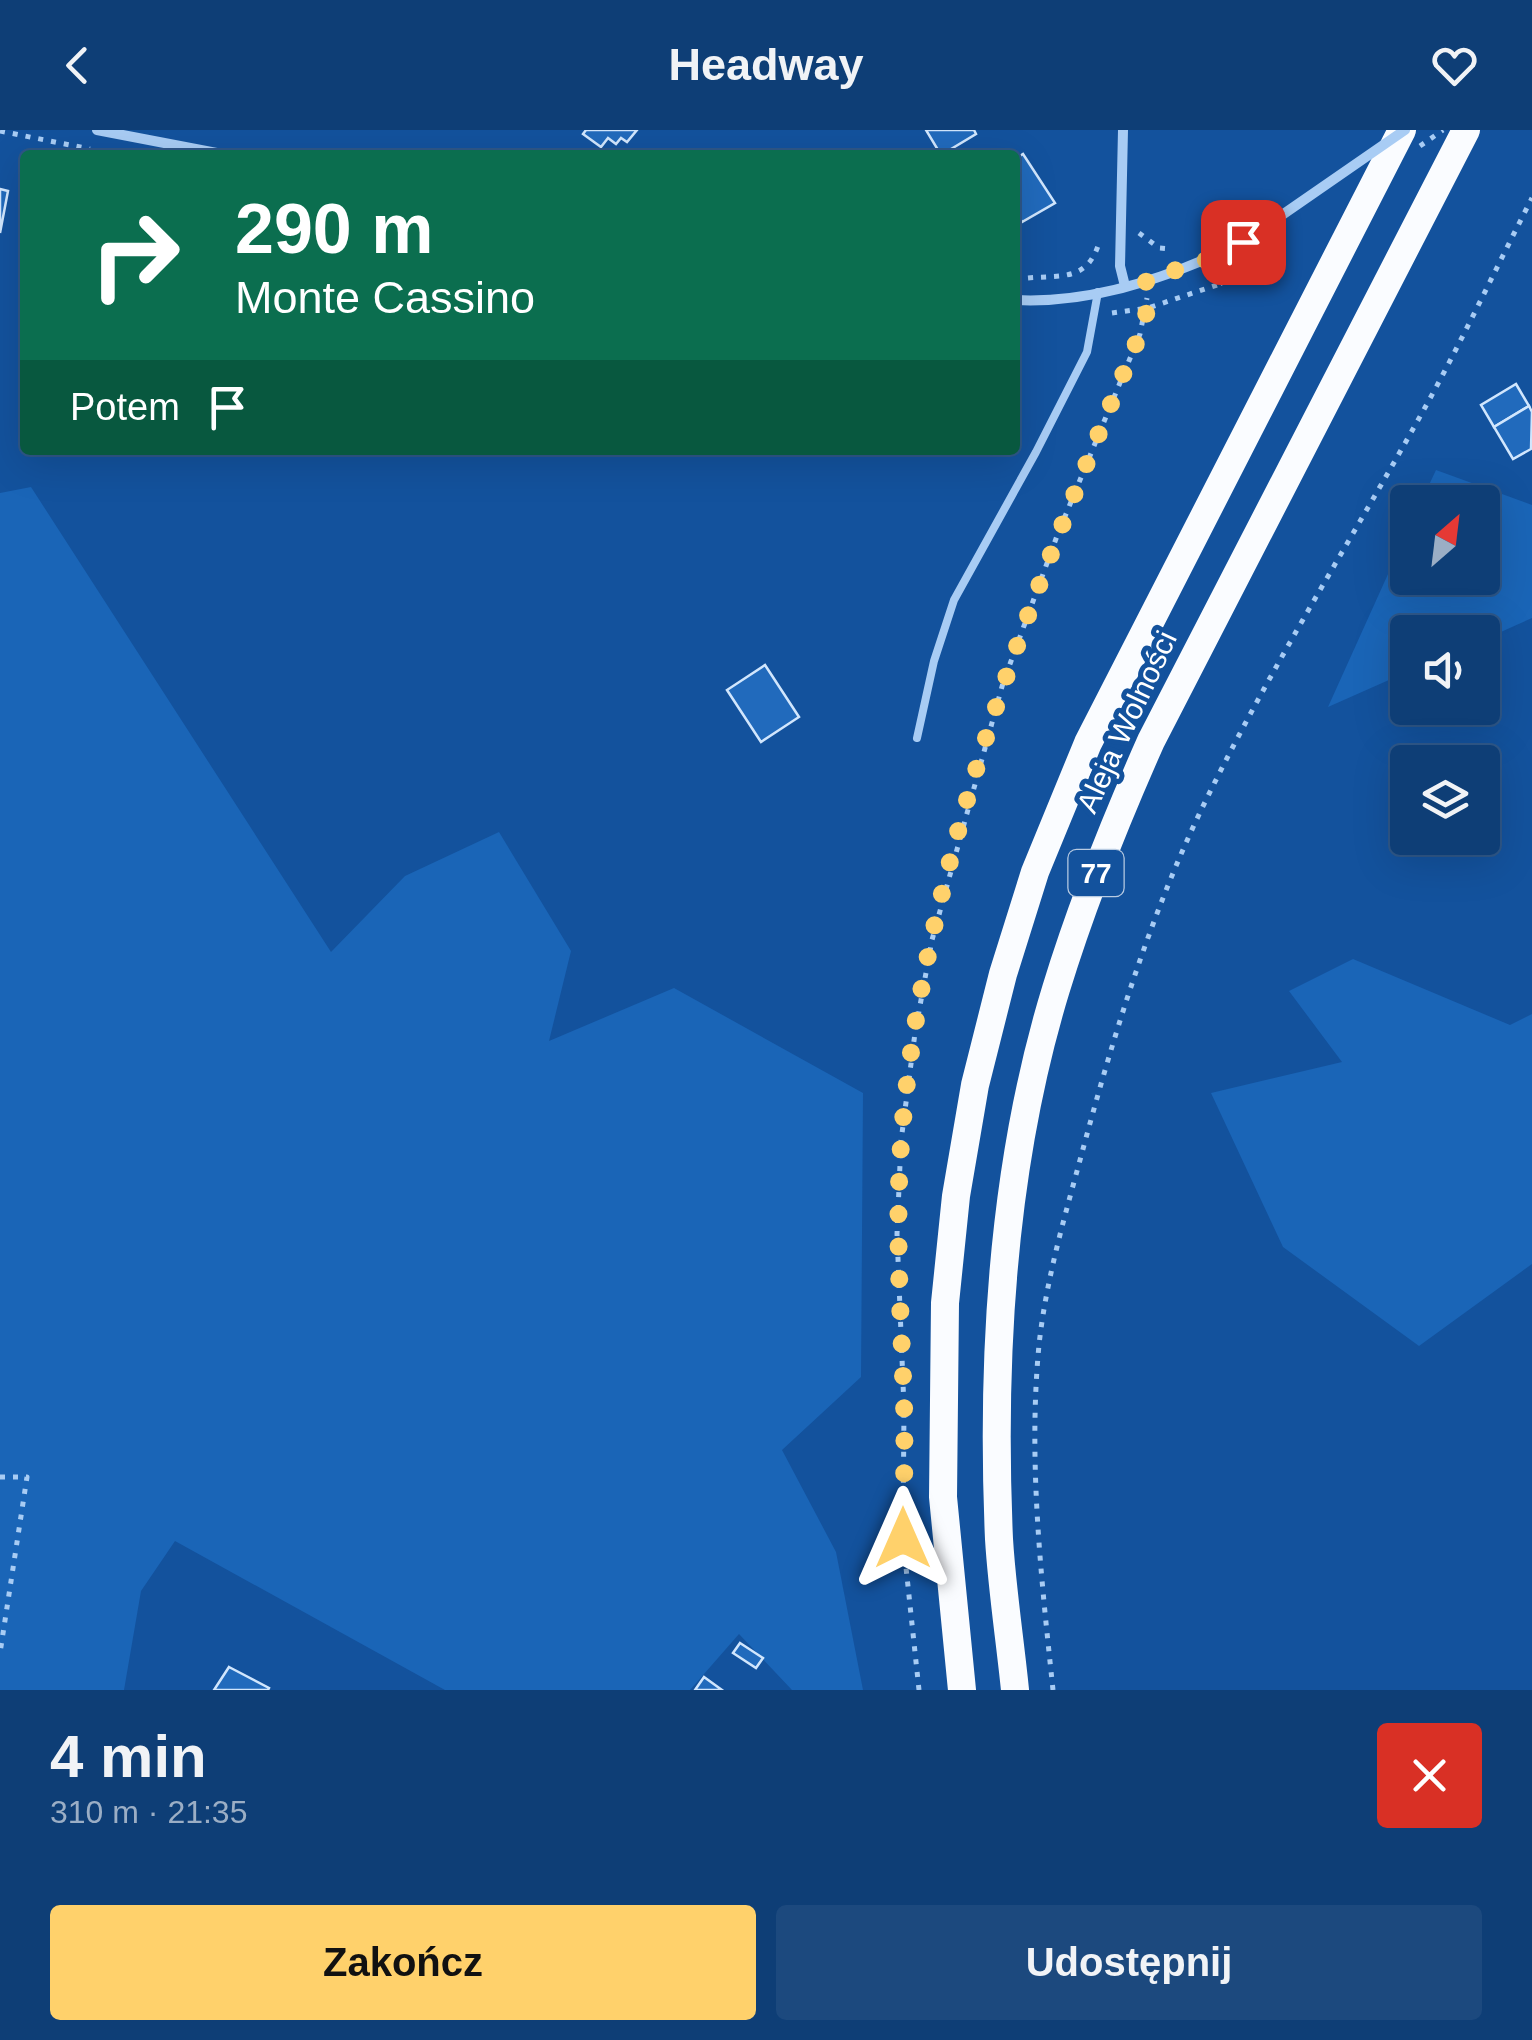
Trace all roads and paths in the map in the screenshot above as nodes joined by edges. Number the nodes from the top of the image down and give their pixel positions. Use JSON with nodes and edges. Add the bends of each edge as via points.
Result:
{"nodes":[{"id":1,"x":96,"y":130,"type":"edge"},
{"id":2,"x":1123,"y":130,"type":"edge"},
{"id":3,"x":1404,"y":130,"type":"edge"},
{"id":4,"x":1466,"y":130,"type":"edge"},
{"id":5,"x":0,"y":131,"type":"edge"},
{"id":6,"x":94,"y":150,"type":"dead end"},
{"id":7,"x":201,"y":150,"type":"edge"},
{"id":8,"x":1532,"y":198,"type":"edge"},
{"id":9,"x":1146,"y":280,"type":"junction"},
{"id":10,"x":1220,"y":284,"type":"dead end"},
{"id":11,"x":1125,"y":286,"type":"junction"},
{"id":12,"x":1098,"y":292,"type":"junction"},
{"id":13,"x":1020,"y":300,"type":"edge"},
{"id":14,"x":1148,"y":308,"type":"junction"},
{"id":15,"x":917,"y":738,"type":"dead end"},
{"id":16,"x":0,"y":1477,"type":"edge"},
{"id":17,"x":0,"y":1653,"type":"edge"},
{"id":18,"x":919,"y":1690,"type":"edge"},
{"id":19,"x":962,"y":1690,"type":"edge"},
{"id":20,"x":1015,"y":1690,"type":"edge"},
{"id":21,"x":1054,"y":1690,"type":"edge"}],
"edges":[{"from":1,"to":7,"type":"street"},
{"from":2,"to":11,"type":"street"},
{"from":3,"to":9,"type":"street","bridge":true,"via":[[1243,242]]},
{"from":3,"to":19,"type":"highway","name":"Aleja Wolności","number":"77","via":[[1088,743],[1035,872],[1003,974],[974,1085],[945,1303],[943,1497]]},
{"from":4,"to":20,"type":"highway","name":"Aleja Wolności","number":"77","via":[[1151,741],[1054,992],[1017,1164],[999,1323],[999,1541]]},
{"from":5,"to":6,"type":"path"},
{"from":8,"to":21,"type":"path","via":[[1424,410],[1204,802],[1120,1022],[1064,1222],[1040,1340],[1039,1555]]},
{"from":9,"to":11,"type":"street"},
{"from":9,"to":14,"type":"path"},
{"from":10,"to":14,"type":"path"},
{"from":11,"to":12,"type":"street"},
{"from":12,"to":13,"type":"street"},
{"from":12,"to":15,"type":"lane","via":[[1087,352],[954,600]]},
{"from":14,"to":18,"type":"path","via":[[1003,683],[932,940],[915,1033],[898,1234],[903,1538]]},
{"from":16,"to":17,"type":"path","via":[[27,1477]]}]}
